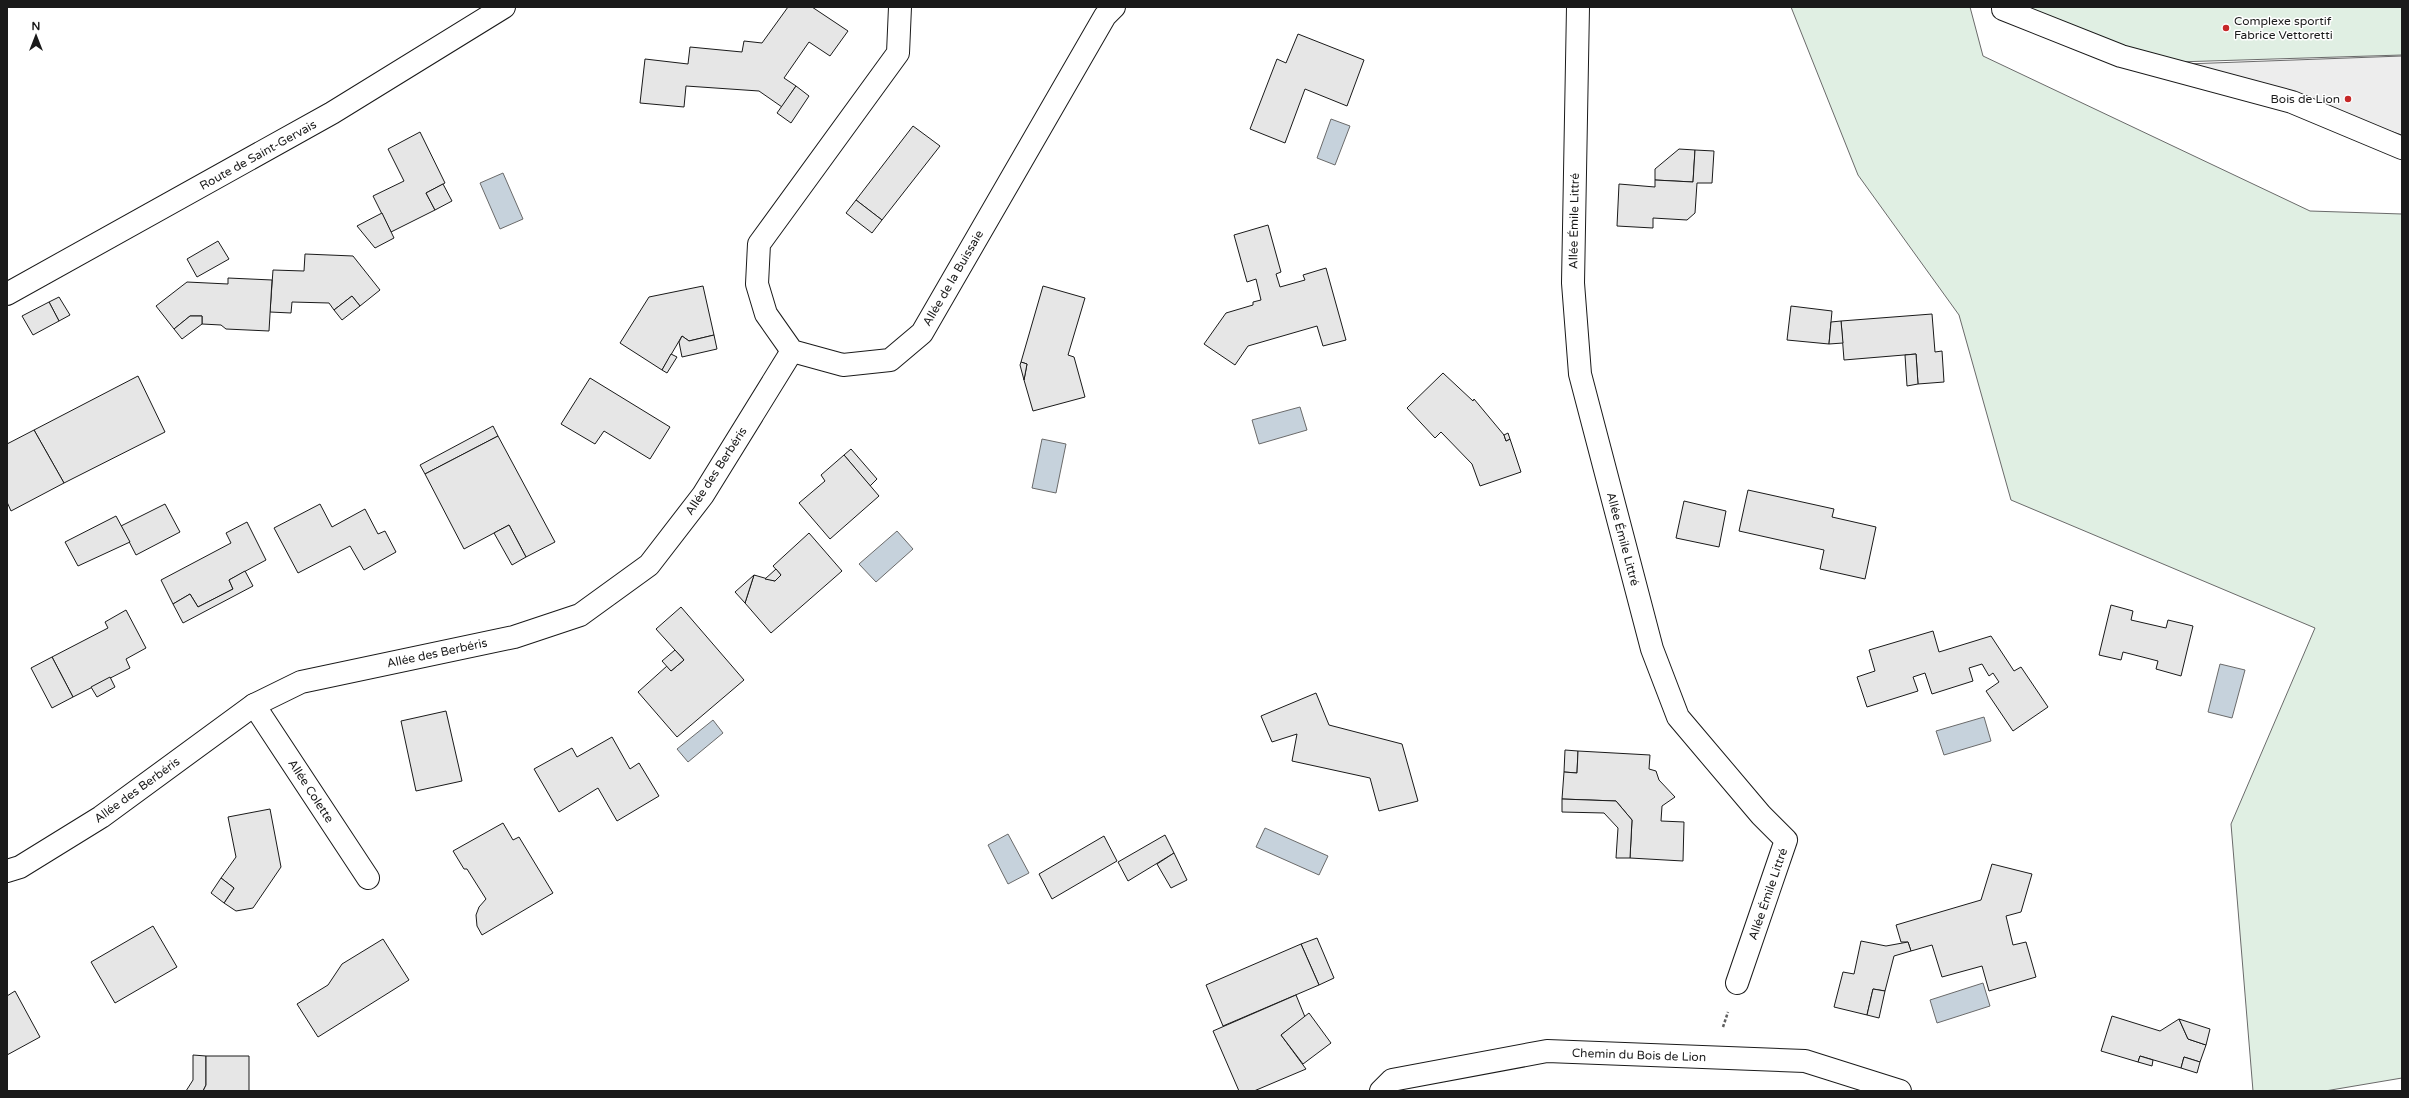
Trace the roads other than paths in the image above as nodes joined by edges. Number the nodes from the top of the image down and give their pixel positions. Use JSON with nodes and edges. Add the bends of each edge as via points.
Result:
{"nodes":[{"id":1,"x":504,"y":7,"type":"edge"},
{"id":2,"x":900,"y":7,"type":"edge"},
{"id":3,"x":1114,"y":7,"type":"edge"},
{"id":4,"x":1578,"y":7,"type":"edge"},
{"id":5,"x":2003,"y":7,"type":"edge"},
{"id":6,"x":2402,"y":148,"type":"edge"},
{"id":7,"x":7,"y":294,"type":"edge"},
{"id":8,"x":792,"y":351,"type":"junction"},
{"id":9,"x":254,"y":705,"type":"junction"},
{"id":10,"x":7,"y":871,"type":"edge"},
{"id":11,"x":368,"y":878,"type":"dead end"},
{"id":12,"x":1737,"y":983,"type":"road end"},
{"id":13,"x":1381,"y":1091,"type":"edge"},
{"id":14,"x":1900,"y":1091,"type":"edge"}],
"edges":[{"from":1,"to":7,"type":"street","name":"Route de Saint-Gervais","via":[[332,113]]},
{"from":2,"to":8,"type":"street","via":[[898,53],[759,244],[757,284],[766,314]]},
{"from":3,"to":8,"type":"street","name":"Allée de la Buissaie","via":[[1105,16],[922,333],[890,360],[843,365]]},
{"from":4,"to":12,"type":"street","name":"Allée Émile Littré","via":[[1573,282],[1580,374],[1652,648],[1678,717],[1761,815],[1786,840]]},
{"from":5,"to":6,"type":"street","via":[[2121,56],[2292,102]]},
{"from":8,"to":9,"type":"street","name":"Allée des Berbéris","via":[[703,495],[649,565],[580,615],[514,637],[301,682]]},
{"from":9,"to":10,"type":"street","name":"Allée des Berbéris","via":[[101,817],[20,867]]},
{"from":9,"to":11,"type":"street","name":"Allée Colette"},
{"from":13,"to":14,"type":"street","name":"Chemin du Bois de Lion","via":[[1392,1080],[1547,1051],[1805,1060]]}]}
